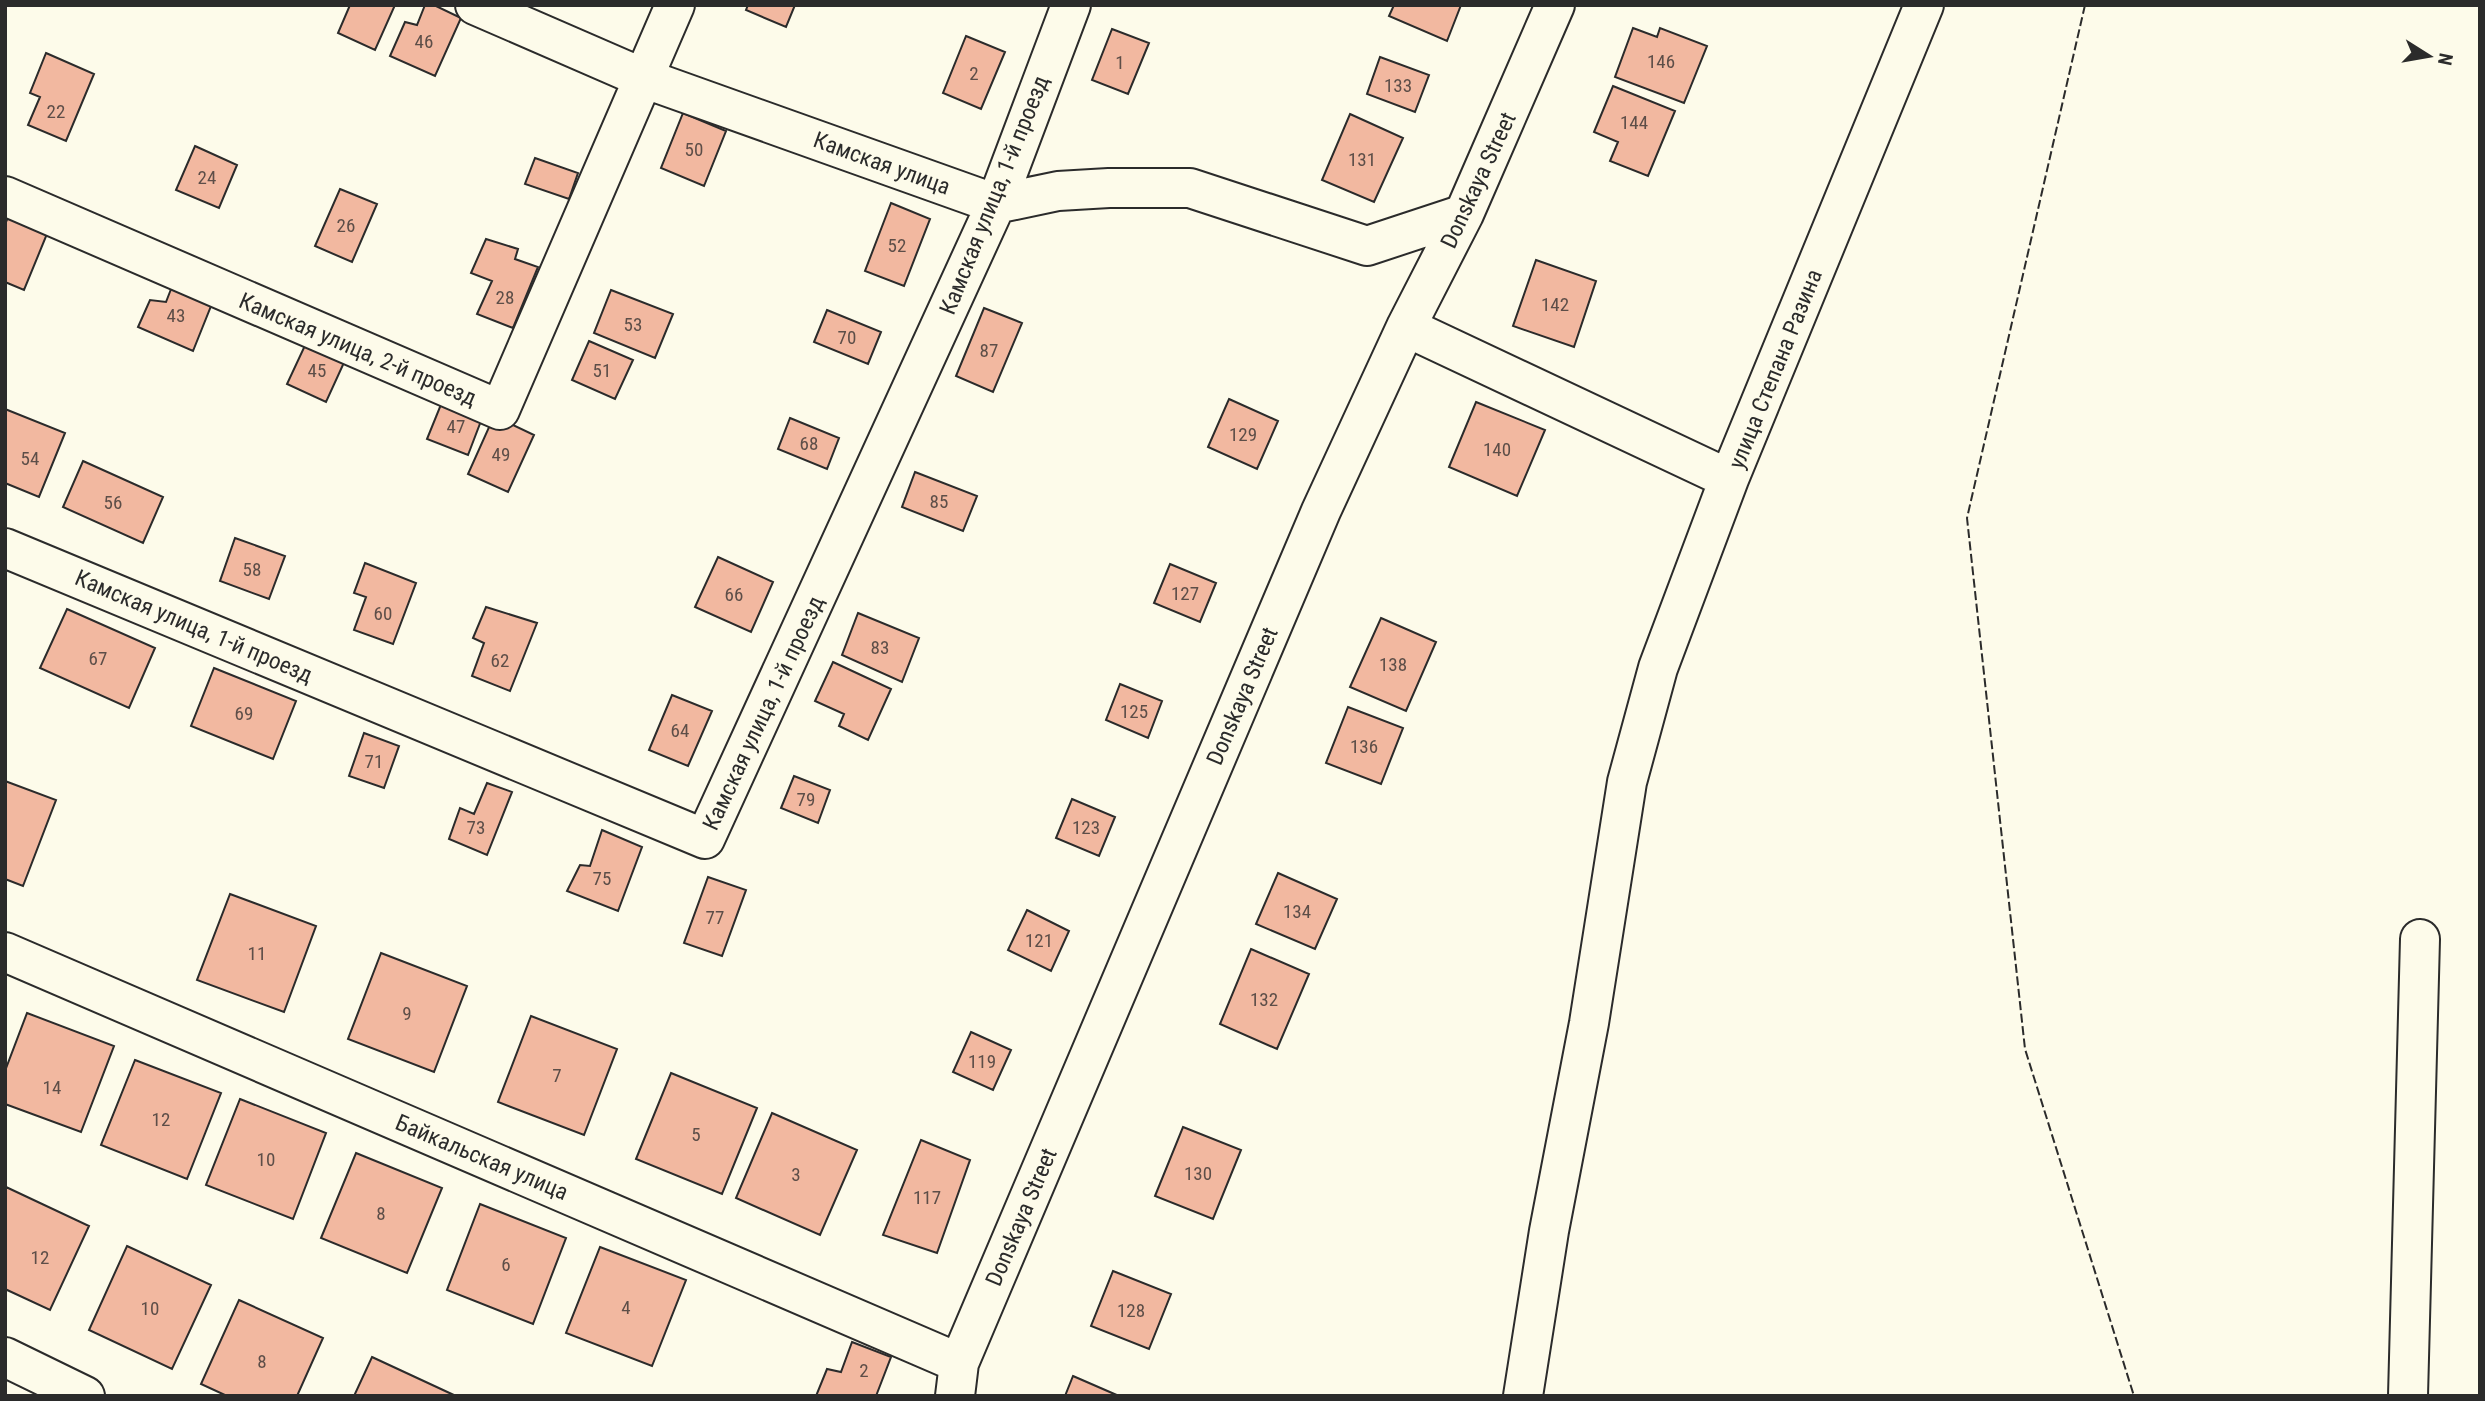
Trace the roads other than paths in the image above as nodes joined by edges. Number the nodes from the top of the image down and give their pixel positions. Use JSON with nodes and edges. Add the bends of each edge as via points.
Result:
{"nodes":[{"id":1,"x":475,"y":5,"type":"edge"},
{"id":2,"x":675,"y":5,"type":"edge"},
{"id":3,"x":1071,"y":5,"type":"edge"},
{"id":4,"x":1555,"y":5,"type":"edge"},
{"id":5,"x":1924,"y":5,"type":"edge"},
{"id":6,"x":643,"y":78,"type":"junction"},
{"id":7,"x":5,"y":196,"type":"edge"},
{"id":8,"x":996,"y":204,"type":"junction"},
{"id":9,"x":1464,"y":215,"type":"junction"},
{"id":10,"x":1406,"y":327,"type":"junction"},
{"id":11,"x":1729,"y":479,"type":"junction"},
{"id":12,"x":5,"y":548,"type":"edge"},
{"id":13,"x":2420,"y":939,"type":"dead end"},
{"id":14,"x":5,"y":952,"type":"edge"},
{"id":15,"x":5,"y":1357,"type":"edge"},
{"id":16,"x":957,"y":1379,"type":"edge"},
{"id":17,"x":85,"y":1396,"type":"edge"},
{"id":18,"x":1523,"y":1396,"type":"edge"},
{"id":19,"x":2408,"y":1396,"type":"edge"}],
"edges":[{"from":1,"to":6,"type":"street","name":"Камская улица"},
{"from":2,"to":6,"type":"street","name":"Камская улица, 2-й проезд"},
{"from":3,"to":8,"type":"street","name":"Камская улица, 1-й проезд"},
{"from":4,"to":9,"type":"street","name":"Donskaya Street"},
{"from":5,"to":11,"type":"street","name":"улица Степана Разина"},
{"from":6,"to":7,"type":"street","name":"Камская улица, 2-й проезд","via":[[500,410]]},
{"from":6,"to":8,"type":"street","name":"Камская улица"},
{"from":8,"to":9,"type":"street","via":[[1058,191],[1190,188],[1367,246]]},
{"from":8,"to":12,"type":"street","name":"Камская улица, 1-й проезд","via":[[705,839]]},
{"from":9,"to":10,"type":"street","name":"Donskaya Street"},
{"from":10,"to":11,"type":"street","name":"улица Степана Разина"},
{"from":10,"to":16,"type":"street","name":"Donskaya Street","via":[[1321,511]]},
{"from":11,"to":18,"type":"street","via":[[1658,668],[1627,782]]},
{"from":13,"to":19,"type":"street"},
{"from":14,"to":16,"type":"street","name":"Байкальская улица"},
{"from":15,"to":17,"type":"street"}]}
